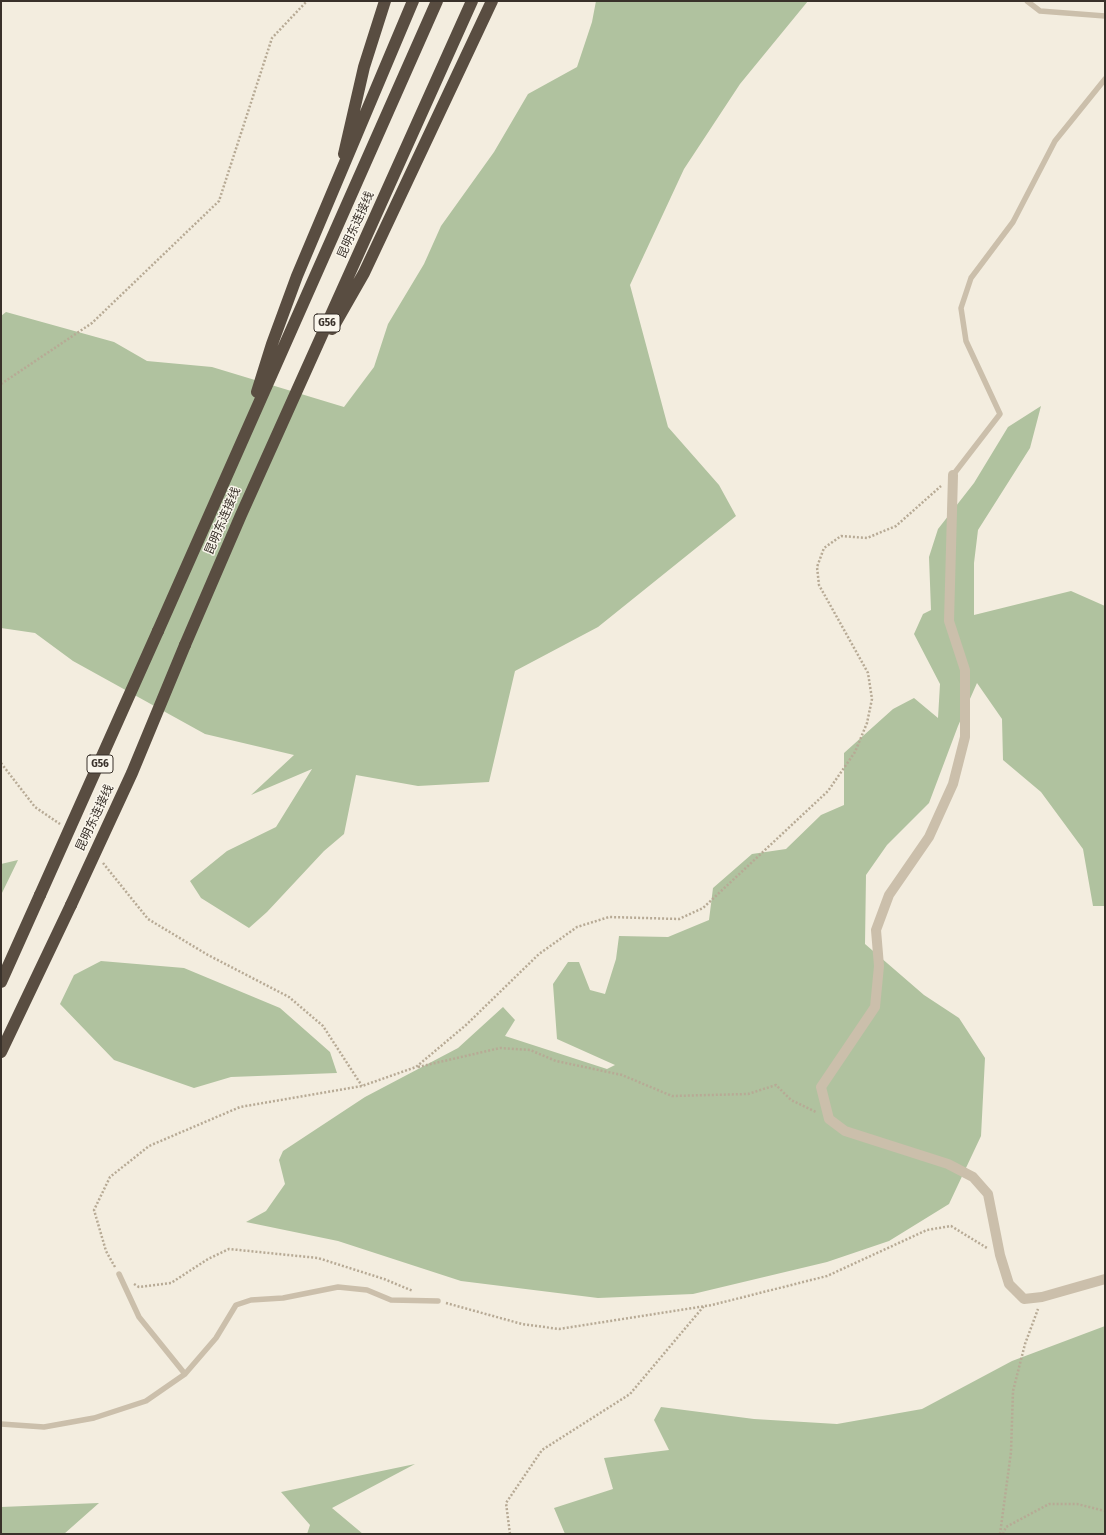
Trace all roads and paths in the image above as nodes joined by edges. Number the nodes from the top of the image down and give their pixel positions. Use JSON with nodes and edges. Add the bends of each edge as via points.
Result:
{"nodes":[{"id":1,"x":307,"y":1,"type":"edge"},
{"id":2,"x":385,"y":1,"type":"edge"},
{"id":3,"x":413,"y":1,"type":"edge"},
{"id":4,"x":437,"y":1,"type":"edge"},
{"id":5,"x":472,"y":1,"type":"edge"},
{"id":6,"x":492,"y":1,"type":"edge"},
{"id":7,"x":1026,"y":1,"type":"edge"},
{"id":8,"x":1105,"y":16,"type":"edge"},
{"id":9,"x":1105,"y":79,"type":"edge"},
{"id":10,"x":331,"y":199,"type":"junction"},
{"id":11,"x":1,"y":384,"type":"edge"},
{"id":12,"x":285,"y":416,"type":"junction"},
{"id":13,"x":954,"y":475,"type":"junction"},
{"id":14,"x":212,"y":510,"type":"junction"},
{"id":15,"x":1,"y":762,"type":"edge"},
{"id":16,"x":67,"y":828,"type":"dead end"},
{"id":17,"x":73,"y":832,"type":"dead end"},
{"id":18,"x":90,"y":847,"type":"dead end"},
{"id":19,"x":100,"y":859,"type":"dead end"},
{"id":20,"x":1,"y":982,"type":"edge"},
{"id":21,"x":1,"y":1052,"type":"edge"},
{"id":22,"x":416,"y":1067,"type":"junction"},
{"id":23,"x":362,"y":1086,"type":"junction"},
{"id":24,"x":829,"y":1119,"type":"junction"},
{"id":25,"x":1000,"y":1255,"type":"junction"},
{"id":26,"x":119,"y":1274,"type":"junction"},
{"id":27,"x":1105,"y":1279,"type":"edge"},
{"id":28,"x":418,"y":1293,"type":"dead end"},
{"id":29,"x":1042,"y":1297,"type":"junction"},
{"id":30,"x":438,"y":1301,"type":"joint"},
{"id":31,"x":704,"y":1306,"type":"junction"},
{"id":32,"x":185,"y":1374,"type":"junction"},
{"id":33,"x":1,"y":1424,"type":"edge"},
{"id":34,"x":1105,"y":1511,"type":"edge"},
{"id":35,"x":510,"y":1534,"type":"edge"},
{"id":36,"x":1002,"y":1534,"type":"edge"}],
"edges":[{"from":1,"to":11,"type":"path","via":[[272,38],[219,201],[92,323]]},
{"from":2,"to":10,"type":"highway","via":[[364,67]]},
{"from":3,"to":10,"type":"highway"},
{"from":4,"to":14,"type":"highway","name":"昆明东连接线","number":"G56"},
{"from":5,"to":12,"type":"highway","name":"昆明东连接线","number":"G56"},
{"from":6,"to":12,"type":"highway","via":[[364,273],[320,348]]},
{"from":7,"to":8,"type":"lane","via":[[1040,11]]},
{"from":9,"to":13,"type":"lane","via":[[1055,141],[1013,222],[971,278],[961,308],[966,341],[1000,414]]},
{"from":10,"to":14,"type":"highway","via":[[284,309],[242,436]]},
{"from":12,"to":21,"type":"highway","name":"昆明东连接线","number":"G56","bridge":true,"via":[[132,773]]},
{"from":13,"to":22,"type":"path","via":[[896,526],[867,538],[841,536],[824,548],[817,567],[819,585],[868,673],[872,699],[867,723],[855,752],[828,791],[704,908],[679,918],[609,917],[577,927],[539,954],[466,1025]]},
{"from":13,"to":24,"type":"street","via":[[949,621],[964,670],[965,738],[953,784],[930,837],[889,895],[876,930],[879,966],[875,1007],[821,1087]]},
{"from":14,"to":20,"type":"highway","name":"昆明东连接线","number":"G56","bridge":true},
{"from":15,"to":16,"type":"path","via":[[35,807]]},
{"from":17,"to":18,"type":"path"},
{"from":19,"to":23,"type":"path","via":[[148,919],[208,955],[289,997],[323,1026]]},
{"from":22,"to":23,"type":"path"},
{"from":22,"to":24,"type":"path","via":[[500,1048],[530,1050],[556,1061],[622,1075],[672,1096],[748,1094],[776,1085],[791,1100]]},
{"from":23,"to":26,"type":"path","via":[[240,1107],[149,1146],[110,1177],[94,1210],[106,1251]]},
{"from":24,"to":25,"type":"street","via":[[845,1131],[948,1164],[973,1177],[988,1194]]},
{"from":25,"to":29,"type":"street","via":[[1009,1284],[1024,1299]]},
{"from":25,"to":31,"type":"path","via":[[950,1226],[943,1227],[927,1230],[827,1276]]},
{"from":26,"to":28,"type":"path","via":[[139,1287],[171,1283],[229,1249],[318,1258]]},
{"from":26,"to":32,"type":"lane","via":[[139,1317]]},
{"from":27,"to":29,"type":"street"},
{"from":29,"to":36,"type":"path","via":[[1025,1344],[1013,1391],[1011,1452]]},
{"from":30,"to":31,"type":"path","via":[[522,1324],[560,1329]]},
{"from":30,"to":32,"type":"lane","via":[[391,1300],[367,1290],[338,1288],[283,1298],[251,1300],[236,1305],[216,1338]]},
{"from":31,"to":35,"type":"path","via":[[630,1394],[542,1450],[506,1503]]},
{"from":32,"to":33,"type":"lane","via":[[146,1401],[94,1418],[44,1427]]},
{"from":34,"to":36,"type":"path","via":[[1077,1504],[1049,1504],[1006,1527]]}]}
